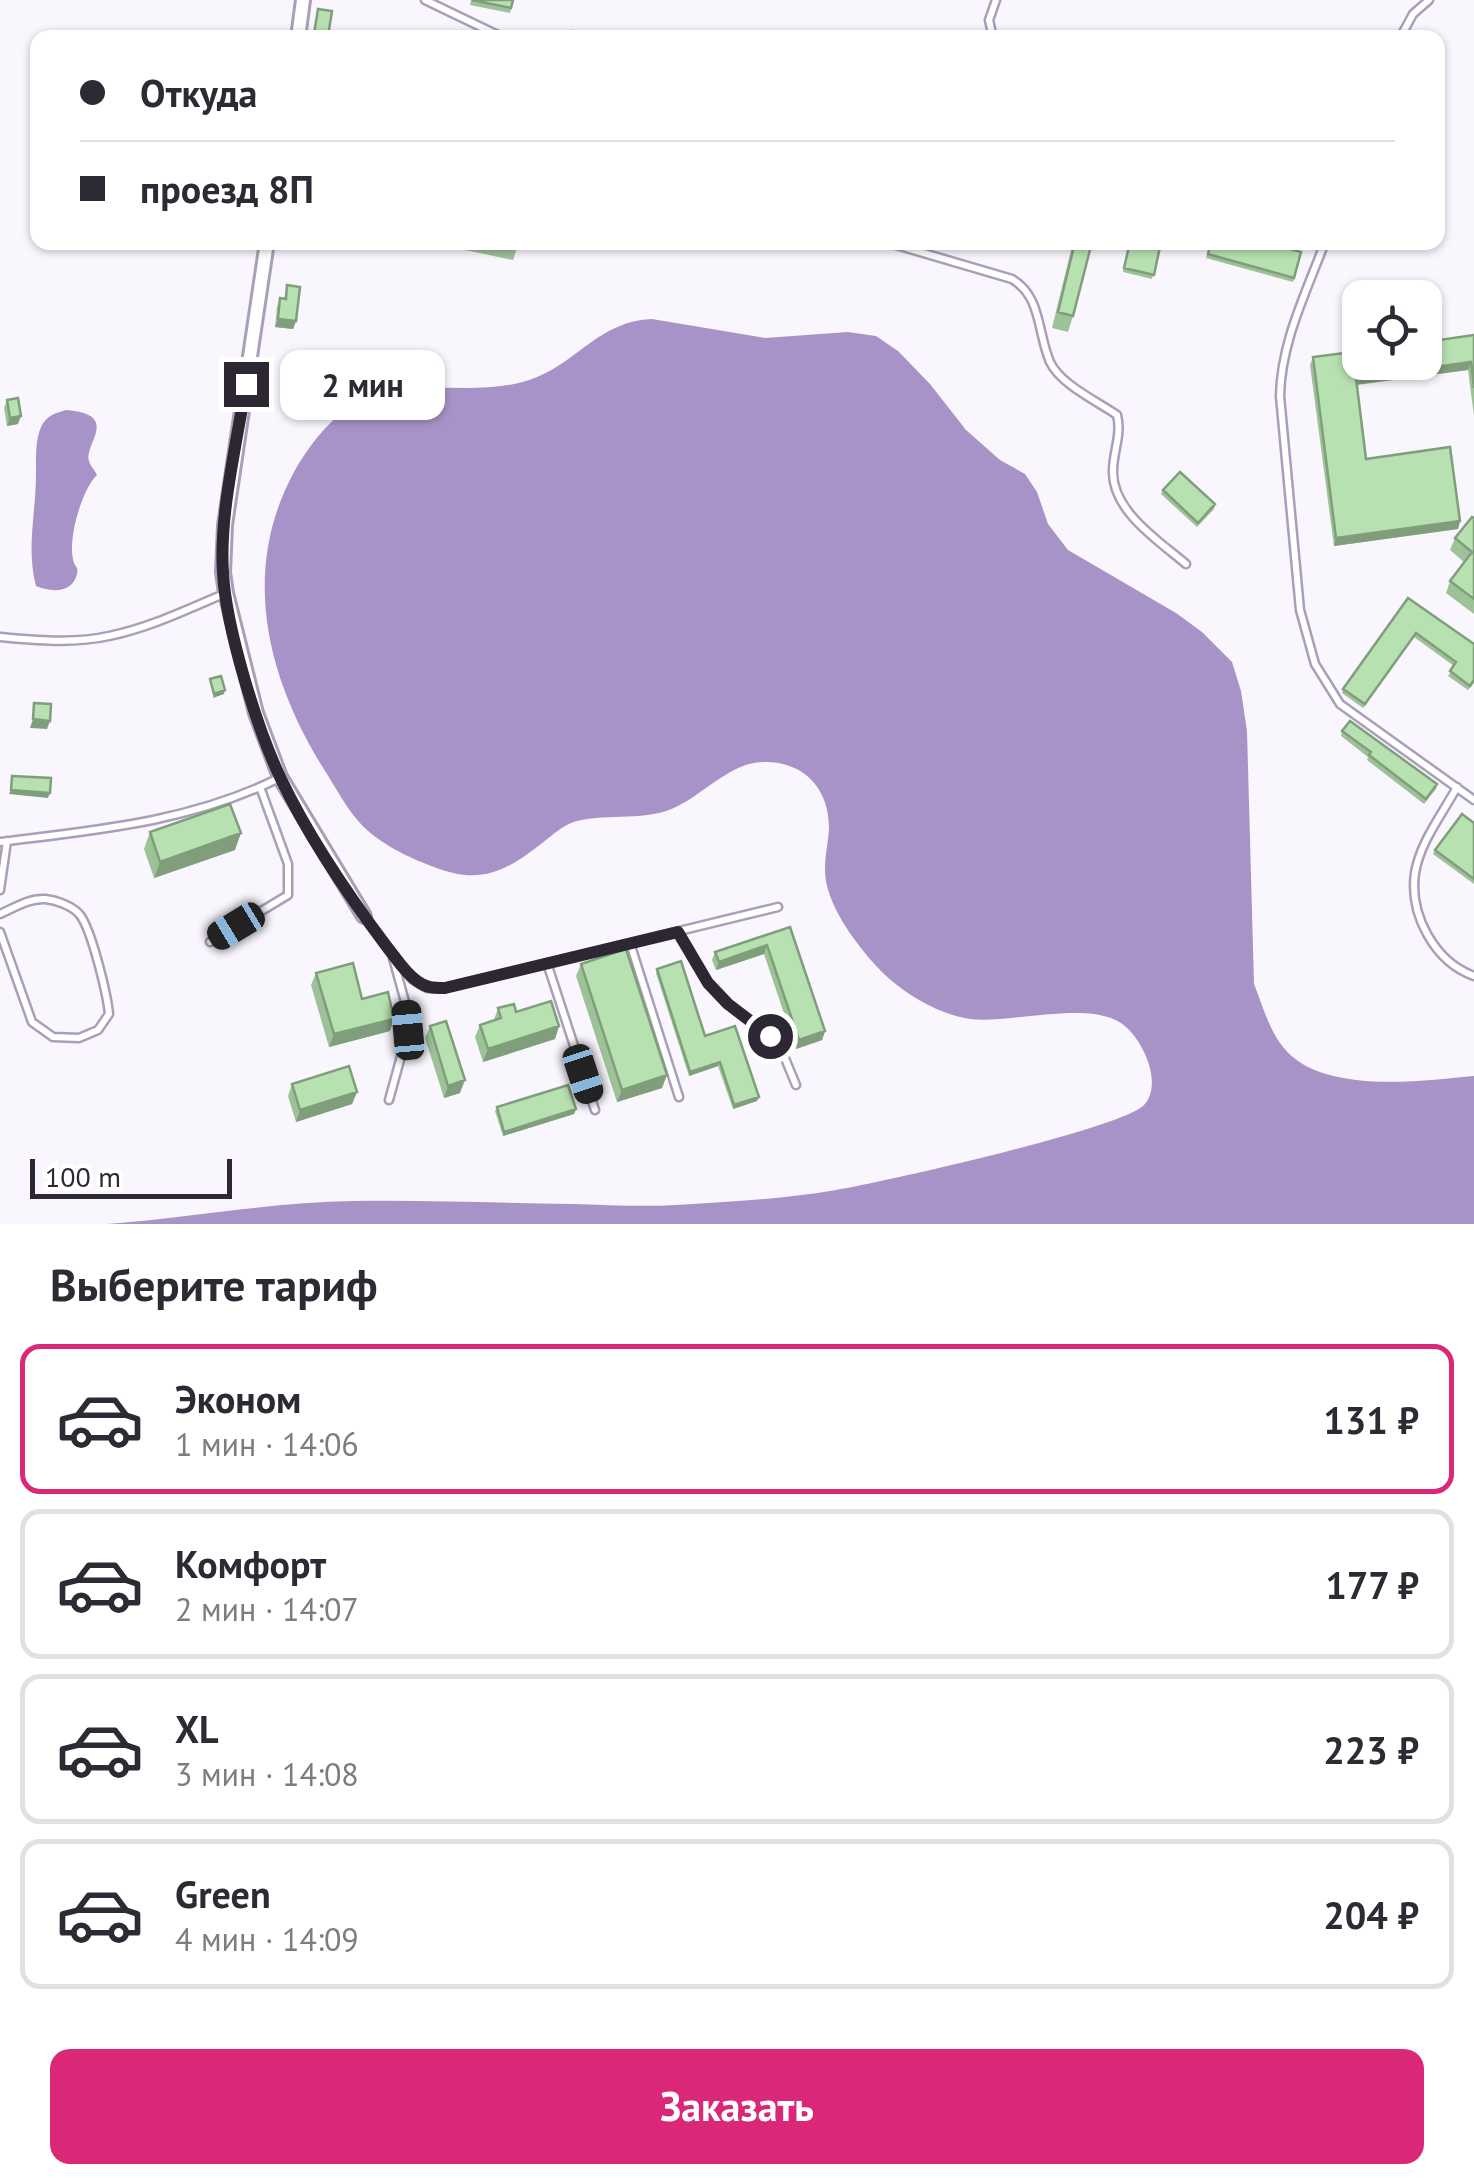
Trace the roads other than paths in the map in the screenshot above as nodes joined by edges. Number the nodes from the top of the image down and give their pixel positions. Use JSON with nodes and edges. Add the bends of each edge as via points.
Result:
{"nodes":[{"id":1,"x":303,"y":0,"type":"edge"},
{"id":2,"x":425,"y":0,"type":"edge"},
{"id":3,"x":996,"y":0,"type":"edge"},
{"id":4,"x":1429,"y":0,"type":"edge"},
{"id":5,"x":299,"y":30,"type":"edge"},
{"id":6,"x":487,"y":30,"type":"edge"},
{"id":7,"x":991,"y":30,"type":"edge"},
{"id":8,"x":1404,"y":30,"type":"edge"},
{"id":9,"x":266,"y":250,"type":"edge"},
{"id":10,"x":913,"y":250,"type":"edge"},
{"id":11,"x":1322,"y":250,"type":"edge"},
{"id":12,"x":1186,"y":564,"type":"dead end"},
{"id":13,"x":226,"y":594,"type":"junction"},
{"id":14,"x":0,"y":637,"type":"edge"},
{"id":15,"x":280,"y":777,"type":"junction"},
{"id":16,"x":260,"y":787,"type":"junction"},
{"id":17,"x":1458,"y":787,"type":"junction"},
{"id":18,"x":1474,"y":800,"type":"edge"},
{"id":19,"x":3,"y":842,"type":"edge"},
{"id":20,"x":0,"y":890,"type":"edge"},
{"id":21,"x":778,"y":907,"type":"dead end"},
{"id":22,"x":0,"y":914,"type":"edge"},
{"id":23,"x":364,"y":916,"type":"joint"},
{"id":24,"x":0,"y":932,"type":"edge"},
{"id":25,"x":678,"y":932,"type":"junction"},
{"id":26,"x":210,"y":942,"type":"dead end"},
{"id":27,"x":630,"y":943,"type":"junction"},
{"id":28,"x":392,"y":952,"type":"junction"},
{"id":29,"x":547,"y":964,"type":"junction"},
{"id":30,"x":1474,"y":976,"type":"edge"},
{"id":31,"x":796,"y":1085,"type":"dead end"},
{"id":32,"x":679,"y":1097,"type":"dead end"},
{"id":33,"x":388,"y":1100,"type":"dead end"},
{"id":34,"x":595,"y":1110,"type":"dead end"}],
"edges":[{"from":1,"to":5,"type":"street"},
{"from":2,"to":6,"type":"lane"},
{"from":3,"to":7,"type":"lane"},
{"from":4,"to":8,"type":"lane"},
{"from":9,"to":13,"type":"street","via":[[225,525]]},
{"from":10,"to":12,"type":"lane","via":[[1026,287],[1050,363],[1117,415],[1112,475],[1124,505]]},
{"from":11,"to":17,"type":"lane","via":[[1280,372],[1307,639],[1340,704]]},
{"from":13,"to":14,"type":"lane","via":[[108,636]]},
{"from":13,"to":15,"type":"street"},
{"from":15,"to":16,"type":"lane"},
{"from":15,"to":23,"type":"street"},
{"from":16,"to":19,"type":"lane","via":[[134,825]]},
{"from":16,"to":26,"type":"lane","via":[[288,864],[288,895]]},
{"from":17,"to":18,"type":"lane"},
{"from":17,"to":30,"type":"lane","via":[[1422,850],[1415,893],[1437,952]]},
{"from":19,"to":20,"type":"lane"},
{"from":21,"to":25,"type":"lane"},
{"from":22,"to":24,"type":"lane","via":[[47,899],[80,916],[106,986],[109,1014],[98,1030],[53,1037],[32,1022]]},
{"from":23,"to":28,"type":"lane"},
{"from":25,"to":27,"type":"lane"},
{"from":25,"to":31,"type":"lane","via":[[708,983],[770,1036]]},
{"from":27,"to":29,"type":"lane"},
{"from":27,"to":32,"type":"lane"},
{"from":28,"to":29,"type":"lane","via":[[427,988]]},
{"from":28,"to":33,"type":"lane","via":[[408,1030]]},
{"from":29,"to":34,"type":"lane"}]}
